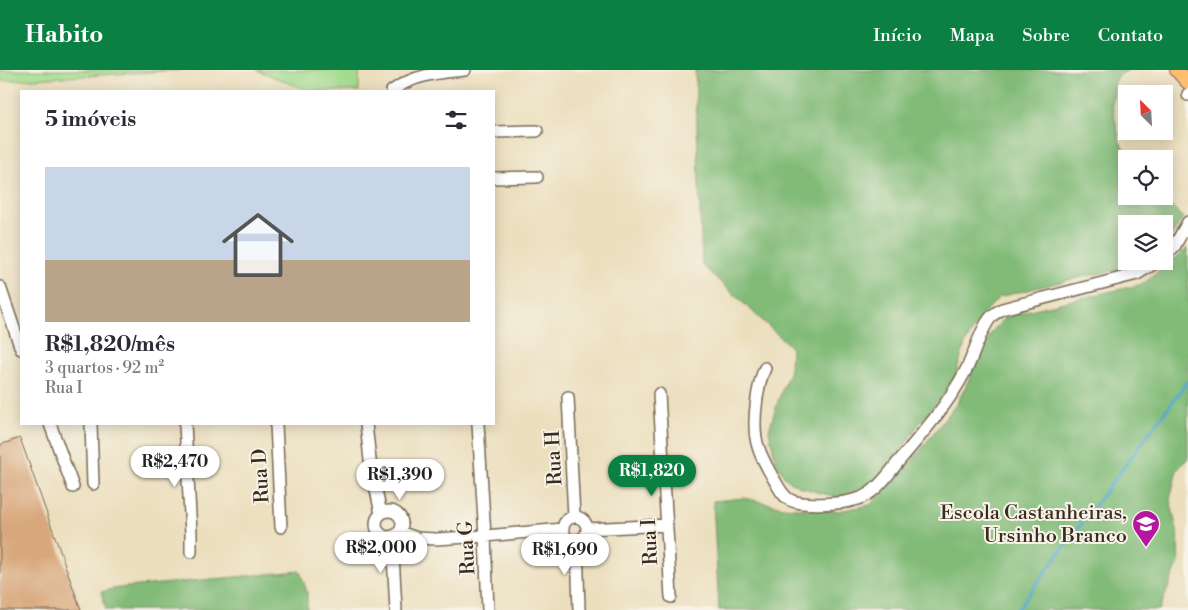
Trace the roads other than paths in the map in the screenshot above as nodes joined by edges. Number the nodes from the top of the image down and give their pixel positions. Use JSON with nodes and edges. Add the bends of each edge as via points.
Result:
{"nodes":[{"id":1,"x":465,"y":70,"type":"edge"},
{"id":2,"x":1177,"y":70,"type":"edge"},
{"id":3,"x":1188,"y":82,"type":"edge"},
{"id":4,"x":393,"y":90,"type":"edge"},
{"id":5,"x":536,"y":131,"type":"dead end"},
{"id":6,"x":495,"y":132,"type":"edge"},
{"id":7,"x":495,"y":178,"type":"edge"},
{"id":8,"x":538,"y":178,"type":"dead end"},
{"id":9,"x":1188,"y":222,"type":"edge"},
{"id":10,"x":1173,"y":248,"type":"edge"},
{"id":11,"x":1143,"y":270,"type":"edge"},
{"id":12,"x":0,"y":286,"type":"edge"},
{"id":13,"x":18,"y":328,"type":"edge"},
{"id":14,"x":20,"y":342,"type":"edge"},
{"id":15,"x":765,"y":368,"type":"dead end"},
{"id":16,"x":659,"y":394,"type":"dead end"},
{"id":17,"x":568,"y":397,"type":"dead end"},
{"id":18,"x":50,"y":425,"type":"edge"},
{"id":19,"x":91,"y":425,"type":"edge"},
{"id":20,"x":185,"y":425,"type":"edge"},
{"id":21,"x":276,"y":425,"type":"edge"},
{"id":22,"x":366,"y":425,"type":"edge"},
{"id":23,"x":478,"y":425,"type":"edge"},
{"id":24,"x":92,"y":484,"type":"dead end"},
{"id":25,"x":73,"y":487,"type":"dead end"},
{"id":26,"x":381,"y":514,"type":"junction"},
{"id":27,"x":574,"y":517,"type":"junction"},
{"id":28,"x":667,"y":525,"type":"junction"},
{"id":29,"x":281,"y":527,"type":"dead end"},
{"id":30,"x":562,"y":529,"type":"junction"},
{"id":31,"x":587,"y":529,"type":"junction"},
{"id":32,"x":395,"y":534,"type":"junction"},
{"id":33,"x":485,"y":536,"type":"junction"},
{"id":34,"x":577,"y":541,"type":"junction"},
{"id":35,"x":190,"y":552,"type":"dead end"},
{"id":36,"x":671,"y":597,"type":"dead end"},
{"id":37,"x":396,"y":610,"type":"edge"},
{"id":38,"x":488,"y":610,"type":"edge"},
{"id":39,"x":579,"y":610,"type":"edge"}],
"edges":[{"from":1,"to":4,"type":"street","via":[[440,72]]},
{"from":2,"to":3,"type":"main road"},
{"from":5,"to":6,"type":"street"},
{"from":7,"to":8,"type":"street"},
{"from":9,"to":10,"type":"street"},
{"from":11,"to":15,"type":"street","via":[[1002,309],[992,316],[955,390],[881,483],[855,500],[839,504],[800,502],[790,500],[784,494],[765,463],[756,439],[758,395]]},
{"from":12,"to":13,"type":"street"},
{"from":13,"to":14,"type":"street"},
{"from":16,"to":28,"type":"street","name":"Rua I"},
{"from":17,"to":27,"type":"street","name":"Rua H"},
{"from":18,"to":25,"type":"street"},
{"from":19,"to":24,"type":"street"},
{"from":20,"to":35,"type":"street"},
{"from":21,"to":29,"type":"street","name":"Rua D"},
{"from":22,"to":26,"type":"street"},
{"from":23,"to":33,"type":"street","name":"Rua G"},
{"from":26,"to":32,"type":"street","via":[[377,521],[378,530],[384,536]]},
{"from":26,"to":32,"type":"street","via":[[388,511],[397,513],[402,520],[401,528]]},
{"from":27,"to":30,"type":"street","via":[[565,522]]},
{"from":27,"to":31,"type":"street","via":[[581,519]]},
{"from":28,"to":31,"type":"street"},
{"from":28,"to":36,"type":"street","name":"Rua I"},
{"from":30,"to":33,"type":"street"},
{"from":30,"to":34,"type":"street","via":[[564,536]]},
{"from":31,"to":34,"type":"street","via":[[583,538]]},
{"from":32,"to":33,"type":"street","via":[[436,539]]},
{"from":32,"to":37,"type":"street"},
{"from":33,"to":38,"type":"street","name":"Rua G"},
{"from":34,"to":39,"type":"street"}]}
